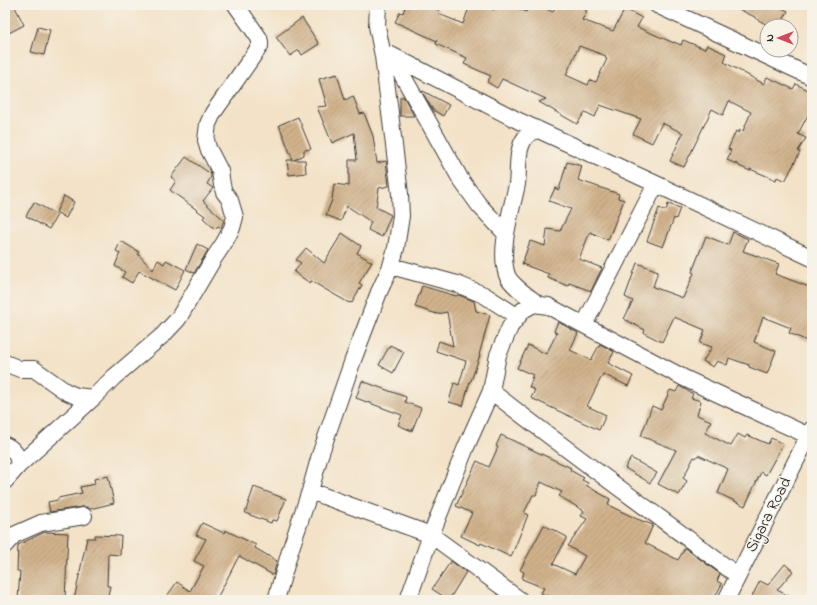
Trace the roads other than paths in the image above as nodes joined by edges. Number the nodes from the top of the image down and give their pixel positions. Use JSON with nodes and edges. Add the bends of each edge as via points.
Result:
{"nodes":[{"id":1,"x":236,"y":5,"type":"edge"},
{"id":2,"x":378,"y":5,"type":"edge"},
{"id":3,"x":657,"y":5,"type":"edge"},
{"id":4,"x":387,"y":56,"type":"junction"},
{"id":5,"x":812,"y":77,"type":"edge"},
{"id":6,"x":537,"y":129,"type":"junction"},
{"id":7,"x":656,"y":184,"type":"junction"},
{"id":8,"x":506,"y":234,"type":"junction"},
{"id":9,"x":812,"y":258,"type":"edge"},
{"id":10,"x":391,"y":266,"type":"junction"},
{"id":11,"x":538,"y":304,"type":"junction"},
{"id":12,"x":518,"y":317,"type":"junction"},
{"id":13,"x":584,"y":325,"type":"junction"},
{"id":14,"x":5,"y":364,"type":"edge"},
{"id":15,"x":491,"y":391,"type":"junction"},
{"id":16,"x":93,"y":398,"type":"junction"},
{"id":17,"x":810,"y":433,"type":"edge"},
{"id":18,"x":5,"y":444,"type":"edge"},
{"id":19,"x":19,"y":465,"type":"junction"},
{"id":20,"x":5,"y":480,"type":"edge"},
{"id":21,"x":310,"y":491,"type":"junction"},
{"id":22,"x":84,"y":516,"type":"dead end"},
{"id":23,"x":431,"y":535,"type":"junction"},
{"id":24,"x":5,"y":545,"type":"edge"},
{"id":25,"x":738,"y":576,"type":"junction"},
{"id":26,"x":276,"y":600,"type":"edge"},
{"id":27,"x":408,"y":600,"type":"edge"},
{"id":28,"x":520,"y":600,"type":"edge"},
{"id":29,"x":726,"y":600,"type":"edge"}],
"edges":[{"from":1,"to":16,"type":"street","via":[[259,38],[260,46],[213,113],[208,124],[206,140],[220,171],[224,192],[233,208],[235,217],[232,228],[178,319]]},
{"from":2,"to":4,"type":"street","via":[[377,26]]},
{"from":3,"to":5,"type":"street"},
{"from":4,"to":6,"type":"street"},
{"from":4,"to":8,"type":"street","via":[[461,180],[479,206]]},
{"from":4,"to":10,"type":"street","via":[[401,216]]},
{"from":6,"to":7,"type":"street"},
{"from":6,"to":8,"type":"street","via":[[525,137],[522,144],[517,184]]},
{"from":7,"to":9,"type":"street"},
{"from":7,"to":13,"type":"street"},
{"from":8,"to":11,"type":"street","via":[[504,260],[507,276]]},
{"from":10,"to":12,"type":"street","via":[[458,284],[484,295]]},
{"from":10,"to":21,"type":"street","via":[[353,360]]},
{"from":11,"to":12,"type":"street","via":[[523,310]]},
{"from":11,"to":13,"type":"street","via":[[548,306]]},
{"from":12,"to":15,"type":"street","via":[[510,327],[498,355]]},
{"from":13,"to":17,"type":"street","via":[[686,379]]},
{"from":14,"to":16,"type":"street","via":[[20,370],[34,369],[65,391],[76,396]]},
{"from":15,"to":23,"type":"street"},
{"from":15,"to":25,"type":"street","via":[[553,440]]},
{"from":16,"to":19,"type":"street"},
{"from":17,"to":25,"type":"street","name":"Sigara Road"},
{"from":18,"to":19,"type":"street","via":[[12,448]]},
{"from":19,"to":20,"type":"street"},
{"from":21,"to":23,"type":"street"},
{"from":21,"to":26,"type":"street"},
{"from":22,"to":24,"type":"street","via":[[41,523],[14,535]]},
{"from":23,"to":27,"type":"street"},
{"from":23,"to":28,"type":"street"},
{"from":25,"to":29,"type":"street","name":"Sigara Road"}]}
